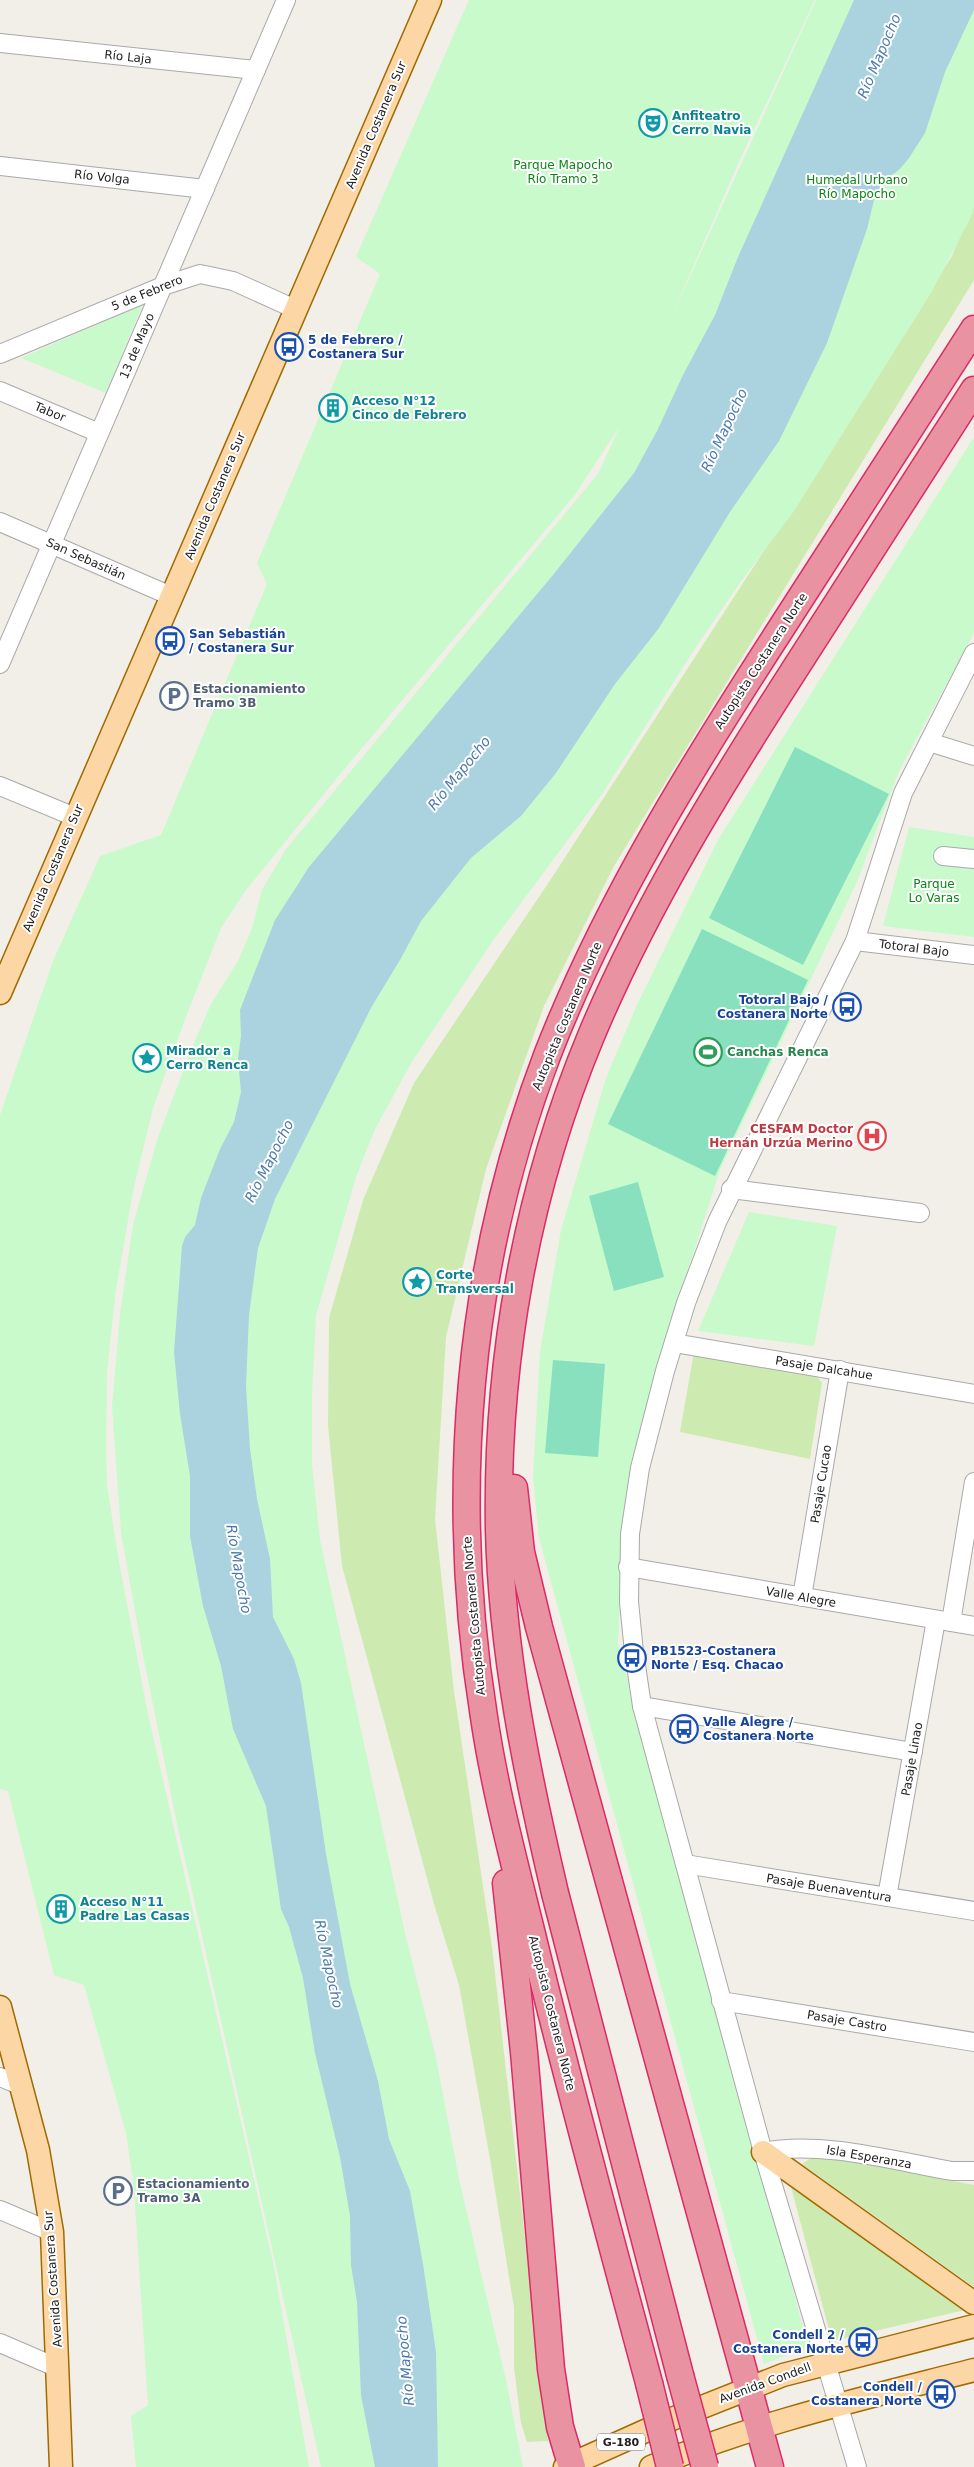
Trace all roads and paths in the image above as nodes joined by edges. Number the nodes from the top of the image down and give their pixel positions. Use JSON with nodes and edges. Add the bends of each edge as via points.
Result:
{"nodes":[{"id":1,"x":286,"y":0,"type":"edge"},
{"id":2,"x":430,"y":0,"type":"edge"},
{"id":3,"x":0,"y":43,"type":"edge"},
{"id":4,"x":256,"y":70,"type":"junction"},
{"id":5,"x":0,"y":166,"type":"edge"},
{"id":6,"x":205,"y":188,"type":"junction"},
{"id":7,"x":163,"y":286,"type":"junction"},
{"id":8,"x":295,"y":309,"type":"junction"},
{"id":9,"x":974,"y":329,"type":"edge"},
{"id":10,"x":0,"y":354,"type":"edge"},
{"id":11,"x":974,"y":390,"type":"edge"},
{"id":12,"x":0,"y":391,"type":"edge"},
{"id":13,"x":99,"y":433,"type":"junction"},
{"id":14,"x":0,"y":522,"type":"edge"},
{"id":15,"x":51,"y":544,"type":"junction"},
{"id":16,"x":171,"y":596,"type":"junction"},
{"id":17,"x":974,"y":652,"type":"edge"},
{"id":18,"x":1,"y":658,"type":"edge"},
{"id":19,"x":929,"y":742,"type":"junction"},
{"id":20,"x":974,"y":756,"type":"edge"},
{"id":21,"x":0,"y":786,"type":"edge"},
{"id":22,"x":75,"y":817,"type":"junction"},
{"id":23,"x":943,"y":856,"type":"dead end"},
{"id":24,"x":974,"y":859,"type":"edge"},
{"id":25,"x":855,"y":941,"type":"junction"},
{"id":26,"x":974,"y":956,"type":"edge"},
{"id":27,"x":0,"y":993,"type":"edge"},
{"id":28,"x":732,"y":1189,"type":"junction"},
{"id":29,"x":920,"y":1213,"type":"dead end"},
{"id":30,"x":674,"y":1342,"type":"junction"},
{"id":31,"x":840,"y":1370,"type":"junction"},
{"id":32,"x":504,"y":1391,"type":"junction"},
{"id":33,"x":974,"y":1394,"type":"edge"},
{"id":34,"x":974,"y":1482,"type":"edge"},
{"id":35,"x":628,"y":1567,"type":"junction"},
{"id":36,"x":802,"y":1597,"type":"junction"},
{"id":37,"x":943,"y":1621,"type":"junction"},
{"id":38,"x":974,"y":1626,"type":"edge"},
{"id":39,"x":642,"y":1706,"type":"junction"},
{"id":40,"x":913,"y":1752,"type":"junction"},
{"id":41,"x":500,"y":1800,"type":"junction"},
{"id":42,"x":685,"y":1864,"type":"junction"},
{"id":43,"x":887,"y":1897,"type":"junction"},
{"id":44,"x":974,"y":1911,"type":"edge"},
{"id":45,"x":720,"y":2000,"type":"junction"},
{"id":46,"x":0,"y":2007,"type":"edge"},
{"id":47,"x":974,"y":2042,"type":"edge"},
{"id":48,"x":0,"y":2077,"type":"edge"},
{"id":49,"x":22,"y":2086,"type":"junction"},
{"id":50,"x":763,"y":2152,"type":"junction"},
{"id":51,"x":974,"y":2171,"type":"edge"},
{"id":52,"x":0,"y":2210,"type":"edge"},
{"id":53,"x":52,"y":2232,"type":"junction"},
{"id":54,"x":974,"y":2303,"type":"edge"},
{"id":55,"x":974,"y":2326,"type":"edge"},
{"id":56,"x":0,"y":2343,"type":"edge"},
{"id":57,"x":827,"y":2362,"type":"junction"},
{"id":58,"x":58,"y":2368,"type":"junction"},
{"id":59,"x":974,"y":2370,"type":"edge"},
{"id":60,"x":748,"y":2388,"type":"junction"},
{"id":61,"x":840,"y":2404,"type":"junction"},
{"id":62,"x":758,"y":2428,"type":"junction"},
{"id":63,"x":569,"y":2466,"type":"edge"},
{"id":64,"x":61,"y":2467,"type":"edge"},
{"id":65,"x":651,"y":2467,"type":"edge"},
{"id":66,"x":670,"y":2467,"type":"edge"},
{"id":67,"x":705,"y":2467,"type":"edge"},
{"id":68,"x":770,"y":2467,"type":"edge"},
{"id":69,"x":857,"y":2467,"type":"edge"}],
"edges":[{"from":1,"to":4,"type":"street","name":"13 de Mayo"},
{"from":2,"to":8,"type":"main road","name":"Avenida Costanera Sur"},
{"from":3,"to":4,"type":"street","name":"Río Laja"},
{"from":4,"to":6,"type":"street","name":"13 de Mayo"},
{"from":5,"to":6,"type":"street","name":"Río Volga"},
{"from":6,"to":7,"type":"street","name":"13 de Mayo"},
{"from":7,"to":8,"type":"street","name":"5 de Febrero","via":[[200,274],[214,276],[233,281]]},
{"from":7,"to":10,"type":"street","name":"5 de Febrero"},
{"from":7,"to":13,"type":"street","name":"13 de Mayo"},
{"from":8,"to":16,"type":"main road","name":"Avenida Costanera Sur"},
{"from":9,"to":41,"type":"highway","name":"Autopista Costanera Norte","via":[[715,732],[641,858],[583,970],[522,1130],[483,1293],[473,1358],[466,1442],[466,1541],[472,1622],[484,1718]]},
{"from":11,"to":32,"type":"highway","via":[[730,771],[668,877],[613,986],[572,1085],[541,1184],[522,1266]]},
{"from":12,"to":13,"type":"street","name":"Tabor"},
{"from":13,"to":15,"type":"street","name":"13 de Mayo"},
{"from":14,"to":15,"type":"street","name":"San Sebastián"},
{"from":15,"to":16,"type":"street","name":"San Sebastián"},
{"from":15,"to":18,"type":"street","name":"13 de Mayo"},
{"from":16,"to":22,"type":"main road","name":"Avenida Costanera Sur"},
{"from":17,"to":19,"type":"street"},
{"from":19,"to":20,"type":"street"},
{"from":19,"to":25,"type":"street","via":[[902,793]]},
{"from":21,"to":22,"type":"street"},
{"from":22,"to":27,"type":"main road","name":"Avenida Costanera Sur"},
{"from":23,"to":24,"type":"street"},
{"from":25,"to":26,"type":"street","name":"Totoral Bajo"},
{"from":25,"to":28,"type":"street"},
{"from":28,"to":29,"type":"street"},
{"from":28,"to":30,"type":"street","via":[[698,1271]]},
{"from":30,"to":31,"type":"street","name":"Pasaje Dalcahue"},
{"from":30,"to":35,"type":"street","via":[[653,1412],[637,1483]]},
{"from":31,"to":33,"type":"street","name":"Pasaje Dalcahue"},
{"from":31,"to":36,"type":"street","name":"Pasaje Cucao"},
{"from":32,"to":60,"type":"highway","via":[[517,1523],[531,1596]]},
{"from":32,"to":67,"type":"highway","bridge":true,"via":[[499,1474],[500,1556],[506,1634],[520,1730],[555,1893]]},
{"from":34,"to":37,"type":"street","name":"Pasaje Linao"},
{"from":35,"to":36,"type":"street","name":"Valle Alegre"},
{"from":35,"to":39,"type":"street","via":[[634,1652]]},
{"from":36,"to":37,"type":"street","name":"Valle Alegre"},
{"from":37,"to":38,"type":"street","name":"Valle Alegre"},
{"from":37,"to":40,"type":"street","name":"Pasaje Linao"},
{"from":39,"to":40,"type":"street"},
{"from":39,"to":42,"type":"street"},
{"from":40,"to":43,"type":"street","name":"Pasaje Linao"},
{"from":41,"to":63,"type":"highway","via":[[551,2369]]},
{"from":41,"to":66,"type":"highway","name":"Autopista Costanera Norte","bridge":true,"via":[[560,2049]]},
{"from":42,"to":43,"type":"street","name":"Pasaje Buenaventura"},
{"from":42,"to":45,"type":"street"},
{"from":43,"to":44,"type":"street","name":"Pasaje Buenaventura"},
{"from":45,"to":47,"type":"street","name":"Pasaje Castro"},
{"from":45,"to":50,"type":"street"},
{"from":46,"to":49,"type":"main road","name":"Avenida Costanera Sur"},
{"from":48,"to":49,"type":"street"},
{"from":49,"to":53,"type":"main road","name":"Avenida Costanera Sur","via":[[38,2150]]},
{"from":50,"to":51,"type":"street","name":"Isla Esperanza","via":[[813,2147],[952,2172]]},
{"from":50,"to":54,"type":"main road"},
{"from":50,"to":57,"type":"street"},
{"from":52,"to":53,"type":"street"},
{"from":53,"to":58,"type":"main road","name":"Avenida Costanera Sur"},
{"from":55,"to":57,"type":"main road","name":"Avenida Condell","number":"G-180"},
{"from":56,"to":58,"type":"street"},
{"from":57,"to":60,"type":"main road","name":"Avenida Condell","number":"G-180"},
{"from":57,"to":61,"type":"street"},
{"from":58,"to":64,"type":"main road","name":"Avenida Costanera Sur"},
{"from":59,"to":61,"type":"main road","number":"G-180"},
{"from":60,"to":62,"type":"highway"},
{"from":60,"to":63,"type":"main road","name":"Avenida Condell","number":"G-180"},
{"from":61,"to":62,"type":"main road","number":"G-180"},
{"from":61,"to":69,"type":"street"},
{"from":62,"to":65,"type":"main road","number":"G-180"},
{"from":62,"to":68,"type":"highway"}]}
